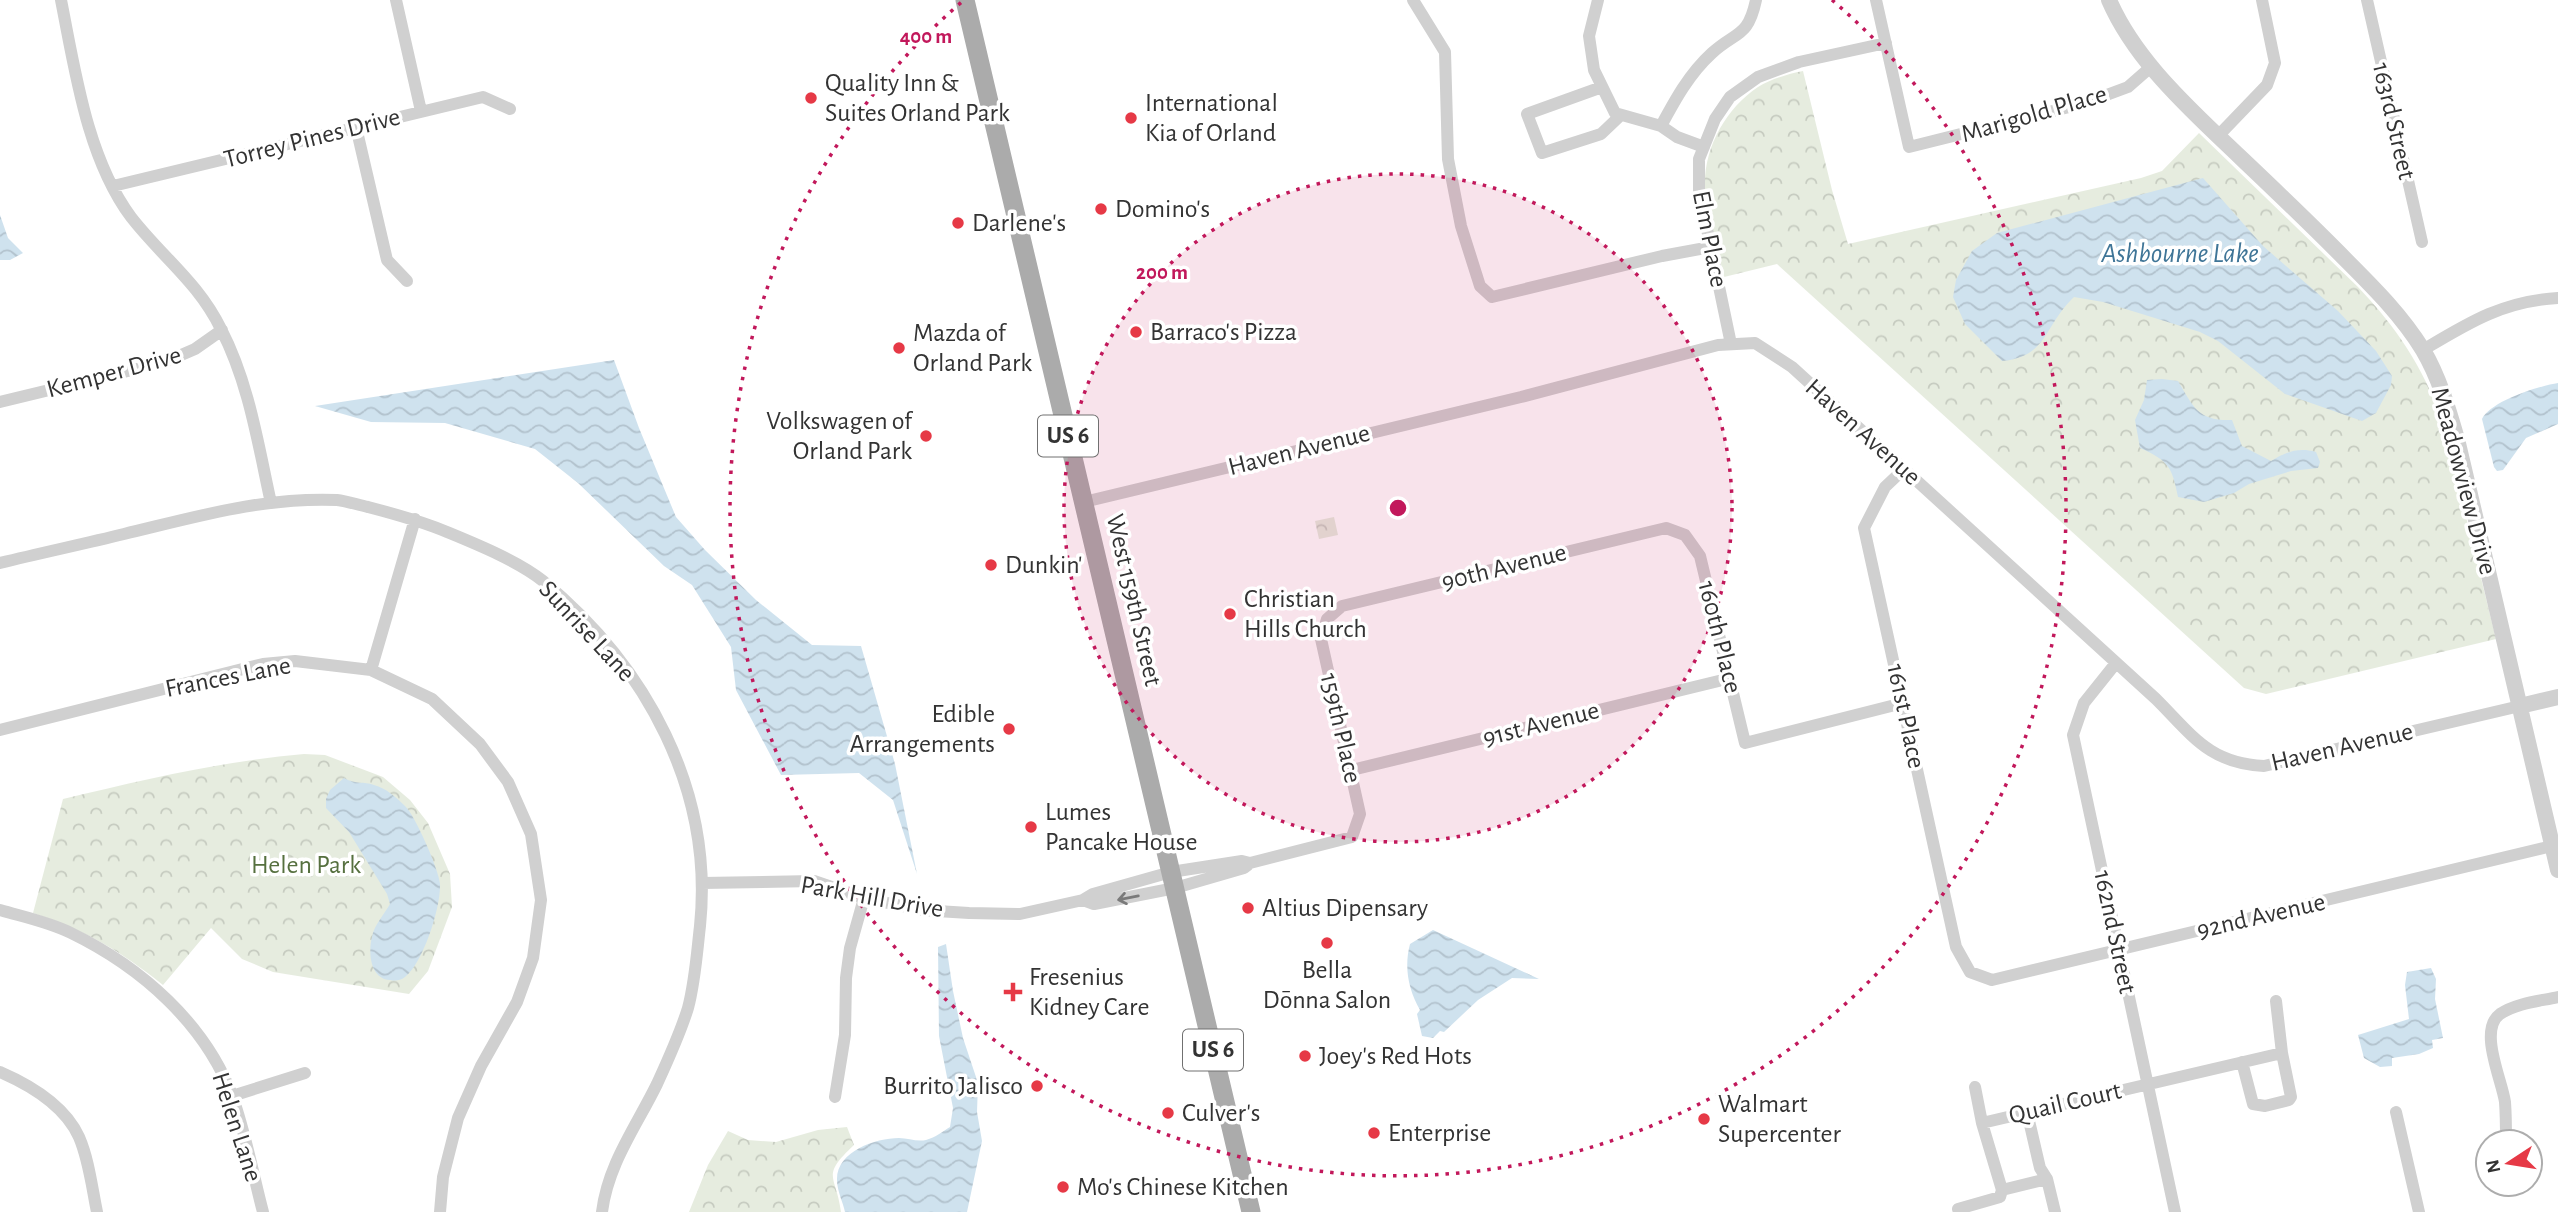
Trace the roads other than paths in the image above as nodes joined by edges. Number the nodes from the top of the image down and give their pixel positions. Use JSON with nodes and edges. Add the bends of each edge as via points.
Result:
{"nodes":[{"id":1,"x":61,"y":0,"type":"edge"},
{"id":2,"x":396,"y":0,"type":"edge"},
{"id":3,"x":965,"y":0,"type":"edge"},
{"id":4,"x":1413,"y":0,"type":"edge"},
{"id":5,"x":1598,"y":0,"type":"edge"},
{"id":6,"x":1756,"y":0,"type":"edge"},
{"id":7,"x":1876,"y":0,"type":"edge"},
{"id":8,"x":2109,"y":0,"type":"edge"},
{"id":9,"x":2262,"y":0,"type":"edge"},
{"id":10,"x":2367,"y":0,"type":"edge"},
{"id":11,"x":1886,"y":43,"type":"junction"},
{"id":12,"x":2152,"y":66,"type":"junction"},
{"id":13,"x":1602,"y":87,"type":"junction"},
{"id":14,"x":510,"y":109,"type":"dead end"},
{"id":15,"x":421,"y":111,"type":"junction"},
{"id":16,"x":1621,"y":115,"type":"junction"},
{"id":17,"x":1661,"y":126,"type":"junction"},
{"id":18,"x":356,"y":127,"type":"junction"},
{"id":19,"x":2218,"y":136,"type":"junction"},
{"id":20,"x":1704,"y":147,"type":"junction"},
{"id":21,"x":113,"y":186,"type":"junction"},
{"id":22,"x":2422,"y":242,"type":"dead end"},
{"id":23,"x":1711,"y":247,"type":"junction"},
{"id":24,"x":407,"y":281,"type":"dead end"},
{"id":25,"x":2558,"y":298,"type":"edge"},
{"id":26,"x":222,"y":330,"type":"junction"},
{"id":27,"x":1731,"y":344,"type":"junction"},
{"id":28,"x":2423,"y":350,"type":"junction"},
{"id":29,"x":0,"y":402,"type":"edge"},
{"id":30,"x":1904,"y":469,"type":"junction"},
{"id":31,"x":1084,"y":502,"type":"junction"},
{"id":32,"x":271,"y":503,"type":"junction"},
{"id":33,"x":415,"y":519,"type":"junction"},
{"id":34,"x":1685,"y":535,"type":"joint"},
{"id":35,"x":0,"y":563,"type":"edge"},
{"id":36,"x":1327,"y":619,"type":"joint"},
{"id":37,"x":2116,"y":663,"type":"junction"},
{"id":38,"x":371,"y":670,"type":"junction"},
{"id":39,"x":1731,"y":678,"type":"junction"},
{"id":40,"x":2558,"y":697,"type":"edge"},
{"id":41,"x":1903,"y":703,"type":"junction"},
{"id":42,"x":2519,"y":706,"type":"junction"},
{"id":43,"x":0,"y":730,"type":"edge"},
{"id":44,"x":1352,"y":770,"type":"junction"},
{"id":45,"x":2553,"y":846,"type":"junction"},
{"id":46,"x":2558,"y":870,"type":"edge"},
{"id":47,"x":1173,"y":880,"type":"junction"},
{"id":48,"x":702,"y":883,"type":"junction"},
{"id":49,"x":864,"y":898,"type":"junction"},
{"id":50,"x":0,"y":910,"type":"edge"},
{"id":51,"x":2119,"y":950,"type":"junction"},
{"id":52,"x":1970,"y":972,"type":"joint"},
{"id":53,"x":2558,"y":997,"type":"edge"},
{"id":54,"x":2276,"y":1001,"type":"dead end"},
{"id":55,"x":2282,"y":1053,"type":"junction"},
{"id":56,"x":2242,"y":1062,"type":"junction"},
{"id":57,"x":0,"y":1072,"type":"edge"},
{"id":58,"x":305,"y":1073,"type":"dead end"},
{"id":59,"x":2148,"y":1084,"type":"junction"},
{"id":60,"x":1975,"y":1087,"type":"dead end"},
{"id":61,"x":232,"y":1096,"type":"junction"},
{"id":62,"x":835,"y":1097,"type":"dead end"},
{"id":63,"x":2027,"y":1112,"type":"junction"},
{"id":64,"x":2396,"y":1112,"type":"dead end"},
{"id":65,"x":1982,"y":1122,"type":"junction"},
{"id":66,"x":2506,"y":1128,"type":"edge"},
{"id":67,"x":2047,"y":1179,"type":"junction"},
{"id":68,"x":2002,"y":1190,"type":"junction"},
{"id":69,"x":1958,"y":1209,"type":"dead end"},
{"id":70,"x":97,"y":1212,"type":"edge"},
{"id":71,"x":263,"y":1212,"type":"edge"},
{"id":72,"x":439,"y":1212,"type":"edge"},
{"id":73,"x":602,"y":1212,"type":"edge"},
{"id":74,"x":1251,"y":1212,"type":"edge"},
{"id":75,"x":2055,"y":1212,"type":"edge"},
{"id":76,"x":2175,"y":1212,"type":"edge"},
{"id":77,"x":2419,"y":1212,"type":"edge"}],
"edges":[{"from":1,"to":21,"type":"street","via":[[89,129]]},
{"from":2,"to":15,"type":"street"},
{"from":3,"to":31,"type":"main road","name":"West 159th Street","number":"US 6"},
{"from":4,"to":23,"type":"street","via":[[1445,52],[1448,159],[1472,262],[1480,286],[1492,297]]},
{"from":5,"to":13,"type":"street","via":[[1589,36],[1594,70]]},
{"from":6,"to":17,"type":"street","via":[[1752,20],[1713,52],[1682,87]]},
{"from":7,"to":11,"type":"street"},
{"from":8,"to":12,"type":"street","name":"Meadowview Drive","via":[[2120,26]]},
{"from":9,"to":19,"type":"street","via":[[2276,63],[2267,85]]},
{"from":10,"to":22,"type":"street","name":"163rd Street"},
{"from":11,"to":12,"type":"street","name":"Marigold Place","via":[[1909,147],[2085,103],[2128,87]]},
{"from":11,"to":20,"type":"street","name":"Elm Place","via":[[1799,62],[1758,77],[1730,97],[1714,119]]},
{"from":12,"to":19,"type":"street","name":"Meadowview Drive"},
{"from":13,"to":16,"type":"street","via":[[1615,113]]},
{"from":13,"to":16,"type":"street","via":[[1527,114],[1542,153],[1601,134]]},
{"from":14,"to":15,"type":"street","name":"Torrey Pines Drive","via":[[483,97]]},
{"from":15,"to":18,"type":"street","name":"Torrey Pines Drive"},
{"from":16,"to":17,"type":"street"},
{"from":17,"to":20,"type":"street"},
{"from":18,"to":21,"type":"street","name":"Torrey Pines Drive"},
{"from":18,"to":24,"type":"street","via":[[387,260]]},
{"from":19,"to":28,"type":"street","name":"Meadowview Drive","via":[[2383,298]]},
{"from":20,"to":23,"type":"street","name":"Elm Place","via":[[1699,159],[1699,191]]},
{"from":21,"to":26,"type":"street","via":[[131,216],[205,298]]},
{"from":23,"to":27,"type":"street","name":"Elm Place"},
{"from":25,"to":28,"type":"street","via":[[2482,315]]},
{"from":26,"to":29,"type":"street","name":"Kemper Drive","via":[[165,362]]},
{"from":26,"to":32,"type":"street","via":[[242,374]]},
{"from":27,"to":30,"type":"street","name":"Haven Avenue","via":[[1755,343],[1792,368]]},
{"from":27,"to":31,"type":"street","name":"Haven Avenue"},
{"from":28,"to":42,"type":"street","name":"Meadowview Drive","via":[[2454,426]]},
{"from":30,"to":37,"type":"street","name":"Haven Avenue"},
{"from":30,"to":41,"type":"street","name":"161st Place","via":[[1885,487],[1864,528]]},
{"from":31,"to":47,"type":"main road","name":"West 159th Street","number":"US 6"},
{"from":32,"to":33,"type":"street","name":"Sunrise Lane","via":[[340,500]]},
{"from":32,"to":35,"type":"street","name":"Sunrise Lane","via":[[217,510]]},
{"from":33,"to":38,"type":"street"},
{"from":33,"to":48,"type":"street","name":"Sunrise Lane","via":[[485,548],[541,580],[633,675],[666,733],[681,771],[694,814]]},
{"from":34,"to":36,"type":"street","name":"90th Avenue","via":[[1666,528],[1342,606]]},
{"from":34,"to":39,"type":"street","name":"160th Place","via":[[1700,556]]},
{"from":36,"to":44,"type":"street","name":"159th Place","via":[[1321,639]]},
{"from":37,"to":42,"type":"street","name":"Haven Avenue","via":[[2200,743],[2220,757],[2245,765],[2264,766]]},
{"from":37,"to":51,"type":"street","name":"162nd Street","via":[[2084,703],[2073,735]]},
{"from":38,"to":43,"type":"street","name":"Frances Lane","via":[[295,661],[263,664]]},
{"from":38,"to":72,"type":"street","name":"Frances Lane","via":[[432,699],[480,744],[509,782],[531,834],[541,901],[533,958],[517,1002],[458,1118]]},
{"from":39,"to":41,"type":"street","name":"160th Place","via":[[1745,743]]},
{"from":39,"to":44,"type":"street","name":"91st Avenue"},
{"from":40,"to":42,"type":"street","name":"Haven Avenue"},
{"from":41,"to":52,"type":"street","name":"161st Place","via":[[1956,947]]},
{"from":42,"to":45,"type":"street","name":"Meadowview Drive"},
{"from":44,"to":47,"type":"street","name":"159th Place","via":[[1360,814],[1352,837]]},
{"from":45,"to":46,"type":"street","name":"Meadowview Drive"},
{"from":45,"to":51,"type":"street","name":"92nd Avenue"},
{"from":47,"to":49,"type":"street","name":"Park Hill Drive","one_way":true,"via":[[1093,894],[1020,914],[921,910]]},
{"from":47,"to":74,"type":"main road","name":"West 159th Street","number":"US 6"},
{"from":48,"to":49,"type":"street","name":"Park Hill Drive","via":[[814,881]]},
{"from":48,"to":73,"type":"street","name":"Sunrise Lane","via":[[688,1006],[656,1087],[627,1136],[604,1192]]},
{"from":49,"to":62,"type":"street","via":[[850,948],[845,1035]]},
{"from":50,"to":61,"type":"street","name":"Helen Lane","via":[[69,932],[135,971],[205,1041]]},
{"from":51,"to":52,"type":"street","name":"92nd Avenue","via":[[1992,980]]},
{"from":51,"to":59,"type":"street","name":"162nd Street"},
{"from":53,"to":66,"type":"street","via":[[2509,1010],[2493,1023],[2491,1039],[2505,1102]]},
{"from":54,"to":55,"type":"street"},
{"from":55,"to":56,"type":"street","name":"Quail Court"},
{"from":55,"to":56,"type":"street","via":[[2291,1097],[2265,1106],[2253,1104]]},
{"from":56,"to":59,"type":"street","name":"Quail Court"},
{"from":57,"to":70,"type":"street","via":[[24,1082],[57,1108],[78,1136]]},
{"from":58,"to":61,"type":"street"},
{"from":59,"to":63,"type":"street","name":"Quail Court"},
{"from":59,"to":76,"type":"street","name":"162nd Street"},
{"from":60,"to":65,"type":"street"},
{"from":61,"to":71,"type":"street","name":"Helen Lane"},
{"from":63,"to":65,"type":"street","name":"Quail Court"},
{"from":63,"to":67,"type":"street","via":[[2040,1168]]},
{"from":64,"to":77,"type":"street"},
{"from":65,"to":68,"type":"street"},
{"from":67,"to":68,"type":"street"},
{"from":67,"to":75,"type":"street"},
{"from":68,"to":69,"type":"street","via":[[2000,1197]]}]}
